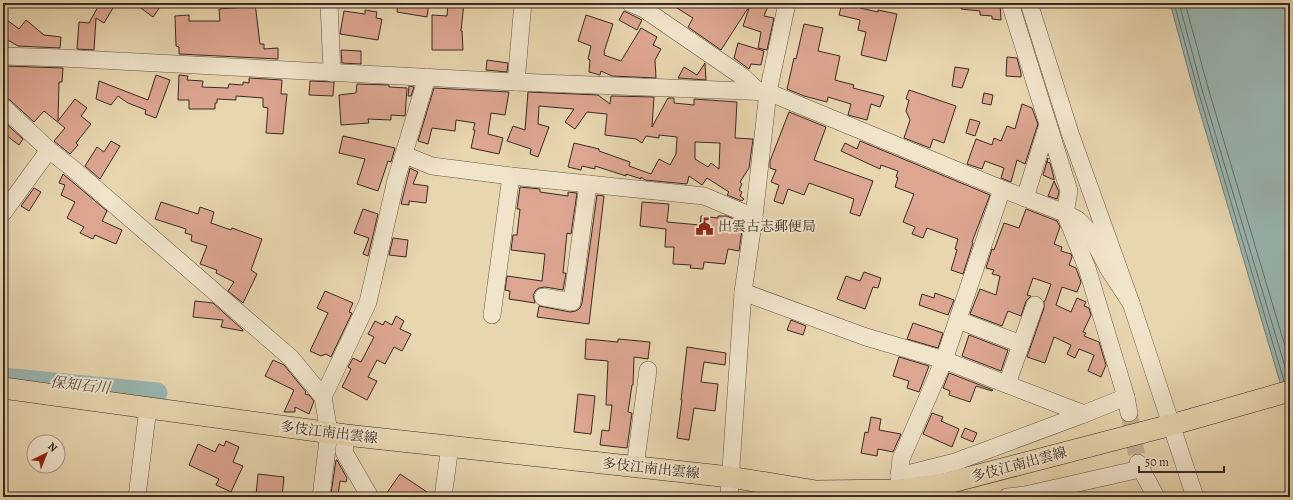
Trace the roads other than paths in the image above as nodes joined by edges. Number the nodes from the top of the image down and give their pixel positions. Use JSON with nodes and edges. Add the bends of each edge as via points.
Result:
{"nodes":[{"id":1,"x":329,"y":3,"type":"edge"},
{"id":2,"x":524,"y":3,"type":"edge"},
{"id":3,"x":630,"y":3,"type":"edge"},
{"id":4,"x":787,"y":3,"type":"edge"},
{"id":5,"x":1010,"y":3,"type":"edge"},
{"id":6,"x":1028,"y":3,"type":"edge"},
{"id":7,"x":3,"y":56,"type":"edge"},
{"id":8,"x":332,"y":73,"type":"junction"},
{"id":9,"x":427,"y":78,"type":"junction"},
{"id":10,"x":516,"y":82,"type":"junction"},
{"id":11,"x":763,"y":91,"type":"junction"},
{"id":12,"x":3,"y":107,"type":"edge"},
{"id":13,"x":1048,"y":124,"type":"junction"},
{"id":14,"x":49,"y":150,"type":"junction"},
{"id":15,"x":405,"y":155,"type":"junction"},
{"id":16,"x":511,"y":176,"type":"junction"},
{"id":17,"x":588,"y":184,"type":"junction"},
{"id":18,"x":1002,"y":189,"type":"junction"},
{"id":19,"x":1025,"y":198,"type":"junction"},
{"id":20,"x":3,"y":212,"type":"edge"},
{"id":21,"x":1065,"y":213,"type":"junction"},
{"id":22,"x":754,"y":217,"type":"junction"},
{"id":23,"x":743,"y":292,"type":"junction"},
{"id":24,"x":543,"y":297,"type":"dead end"},
{"id":25,"x":1131,"y":303,"type":"junction"},
{"id":26,"x":1035,"y":305,"type":"dead end"},
{"id":27,"x":492,"y":315,"type":"dead end"},
{"id":28,"x":958,"y":320,"type":"junction"},
{"id":29,"x":1021,"y":344,"type":"junction"},
{"id":30,"x":944,"y":360,"type":"junction"},
{"id":31,"x":648,"y":370,"type":"dead end"},
{"id":32,"x":1007,"y":384,"type":"junction"},
{"id":33,"x":3,"y":388,"type":"edge"},
{"id":34,"x":1290,"y":391,"type":"edge"},
{"id":35,"x":323,"y":397,"type":"junction"},
{"id":36,"x":148,"y":408,"type":"junction"},
{"id":37,"x":1084,"y":414,"type":"junction"},
{"id":38,"x":1180,"y":422,"type":"junction"},
{"id":39,"x":338,"y":433,"type":"junction"},
{"id":40,"x":450,"y":446,"type":"junction"},
{"id":41,"x":635,"y":467,"type":"junction"},
{"id":42,"x":1140,"y":470,"type":"junction"},
{"id":43,"x":729,"y":487,"type":"edge"},
{"id":44,"x":900,"y":487,"type":"edge"},
{"id":45,"x":1193,"y":494,"type":"edge"},
{"id":46,"x":137,"y":497,"type":"edge"},
{"id":47,"x":321,"y":497,"type":"edge"},
{"id":48,"x":370,"y":497,"type":"edge"},
{"id":49,"x":443,"y":497,"type":"edge"},
{"id":50,"x":1007,"y":497,"type":"edge"},
{"id":51,"x":1148,"y":497,"type":"edge"},
{"id":52,"x":1156,"y":497,"type":"edge"}],
"edges":[{"from":1,"to":8,"type":"street"},
{"from":2,"to":10,"type":"street"},
{"from":3,"to":11,"type":"street","via":[[644,9]]},
{"from":4,"to":11,"type":"street"},
{"from":5,"to":13,"type":"street"},
{"from":6,"to":25,"type":"street","via":[[1070,133]]},
{"from":7,"to":8,"type":"street"},
{"from":8,"to":9,"type":"street"},
{"from":9,"to":10,"type":"street"},
{"from":9,"to":15,"type":"street"},
{"from":10,"to":11,"type":"street"},
{"from":11,"to":18,"type":"street"},
{"from":11,"to":22,"type":"street"},
{"from":12,"to":14,"type":"street"},
{"from":13,"to":19,"type":"street"},
{"from":13,"to":21,"type":"street","via":[[1069,191]]},
{"from":14,"to":20,"type":"street"},
{"from":14,"to":35,"type":"street","via":[[291,358]]},
{"from":15,"to":16,"type":"street","via":[[432,166]]},
{"from":15,"to":35,"type":"street","via":[[396,180],[368,302]]},
{"from":16,"to":17,"type":"street"},
{"from":16,"to":27,"type":"street"},
{"from":17,"to":22,"type":"street","via":[[704,196]]},
{"from":17,"to":24,"type":"street","via":[[572,302]]},
{"from":18,"to":19,"type":"street"},
{"from":18,"to":28,"type":"street"},
{"from":19,"to":21,"type":"street"},
{"from":21,"to":25,"type":"street","via":[[1078,220],[1088,230],[1108,268]]},
{"from":21,"to":37,"type":"street","via":[[1087,268],[1128,405]]},
{"from":22,"to":23,"type":"street"},
{"from":23,"to":30,"type":"street","via":[[866,337]]},
{"from":23,"to":43,"type":"street"},
{"from":25,"to":38,"type":"street"},
{"from":26,"to":29,"type":"street"},
{"from":28,"to":29,"type":"street"},
{"from":28,"to":30,"type":"street"},
{"from":29,"to":32,"type":"street"},
{"from":30,"to":32,"type":"street"},
{"from":30,"to":44,"type":"street","via":[[901,459]]},
{"from":31,"to":41,"type":"street"},
{"from":32,"to":37,"type":"street"},
{"from":33,"to":36,"type":"main road","name":"多伎江南出雲線"},
{"from":34,"to":38,"type":"main road","name":"多伎江南出雲線"},
{"from":35,"to":39,"type":"street"},
{"from":36,"to":39,"type":"main road","name":"多伎江南出雲線"},
{"from":36,"to":46,"type":"street"},
{"from":37,"to":44,"type":"street","via":[[955,462]]},
{"from":38,"to":44,"type":"main road","name":"多伎江南出雲線","via":[[944,484]]},
{"from":38,"to":45,"type":"street"},
{"from":39,"to":40,"type":"main road","name":"多伎江南出雲線"},
{"from":39,"to":47,"type":"street"},
{"from":39,"to":48,"type":"street","via":[[344,452]]},
{"from":40,"to":41,"type":"main road","name":"多伎江南出雲線"},
{"from":40,"to":49,"type":"street"},
{"from":41,"to":43,"type":"main road","name":"多伎江南出雲線"},
{"from":42,"to":50,"type":"street"},
{"from":42,"to":51,"type":"street"},
{"from":42,"to":52,"type":"street","via":[[1138,463]]},
{"from":43,"to":44,"type":"main road","name":"多伎江南出雲線","via":[[816,491]]}]}
